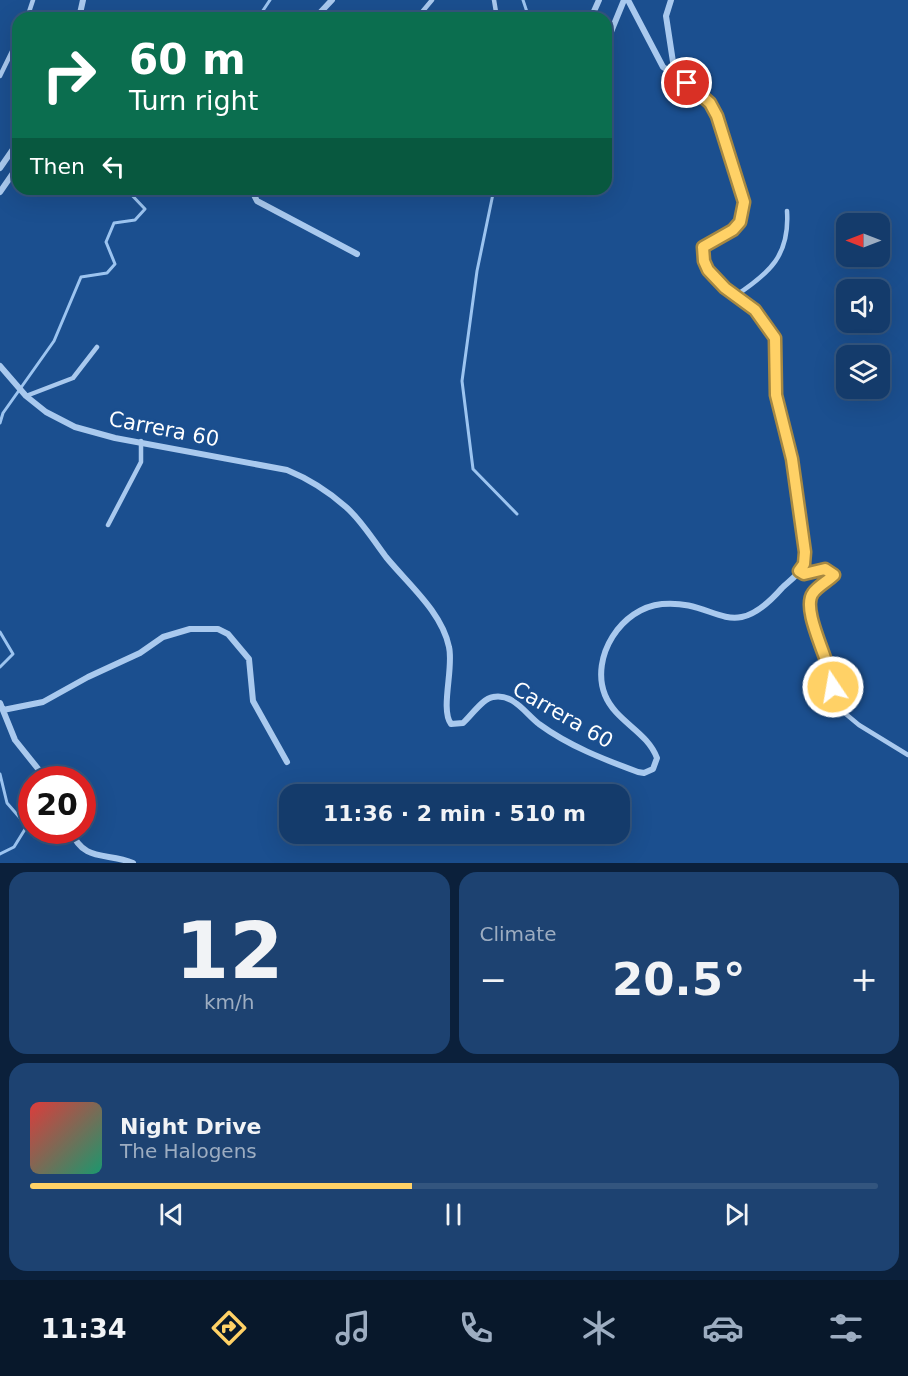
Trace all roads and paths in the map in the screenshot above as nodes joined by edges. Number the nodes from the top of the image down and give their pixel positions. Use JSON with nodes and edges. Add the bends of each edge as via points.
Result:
{"nodes":[{"id":1,"x":332,"y":0,"type":"edge"},
{"id":2,"x":432,"y":0,"type":"edge"},
{"id":3,"x":624,"y":0,"type":"edge"},
{"id":4,"x":628,"y":0,"type":"edge"},
{"id":5,"x":671,"y":0,"type":"edge"},
{"id":6,"x":321,"y":12,"type":"edge"},
{"id":7,"x":422,"y":12,"type":"edge"},
{"id":8,"x":612,"y":29,"type":"edge"},
{"id":9,"x":12,"y":51,"type":"edge"},
{"id":10,"x":675,"y":75,"type":"junction"},
{"id":11,"x":0,"y":76,"type":"edge"},
{"id":12,"x":12,"y":151,"type":"edge"},
{"id":13,"x":0,"y":168,"type":"edge"},
{"id":14,"x":12,"y":175,"type":"edge"},
{"id":15,"x":0,"y":192,"type":"edge"},
{"id":16,"x":254,"y":195,"type":"edge"},
{"id":17,"x":788,"y":211,"type":"dead end"},
{"id":18,"x":357,"y":254,"type":"dead end"},
{"id":19,"x":735,"y":296,"type":"junction"},
{"id":20,"x":97,"y":347,"type":"dead end"},
{"id":21,"x":0,"y":366,"type":"edge"},
{"id":22,"x":25,"y":394,"type":"junction"},
{"id":23,"x":141,"y":441,"type":"junction"},
{"id":24,"x":108,"y":525,"type":"dead end"},
{"id":25,"x":799,"y":571,"type":"junction"},
{"id":26,"x":0,"y":703,"type":"edge"},
{"id":27,"x":3,"y":710,"type":"junction"},
{"id":28,"x":908,"y":755,"type":"edge"},
{"id":29,"x":287,"y":762,"type":"dead end"},
{"id":30,"x":36,"y":766,"type":"edge"},
{"id":31,"x":79,"y":844,"type":"edge"},
{"id":32,"x":133,"y":863,"type":"edge"}],
"edges":[{"from":1,"to":6,"type":"street"},
{"from":2,"to":7,"type":"lane"},
{"from":3,"to":8,"type":"street"},
{"from":4,"to":10,"type":"street","via":[[655,56]]},
{"from":5,"to":10,"type":"street","via":[[666,16]]},
{"from":9,"to":11,"type":"lane"},
{"from":10,"to":19,"type":"street","via":[[710,103],[723,130],[744,202],[740,222],[733,230],[705,244],[702,251],[708,270]]},
{"from":12,"to":13,"type":"street"},
{"from":14,"to":15,"type":"street"},
{"from":16,"to":18,"type":"street","via":[[257,201]]},
{"from":17,"to":19,"type":"lane","via":[[789,232],[782,254],[758,280]]},
{"from":19,"to":25,"type":"street","via":[[755,310],[775,338],[776,395],[792,459],[805,552]]},
{"from":20,"to":22,"type":"lane","via":[[73,378]]},
{"from":21,"to":22,"type":"street","name":"Carrera 60"},
{"from":22,"to":23,"type":"street","name":"Carrera 60","via":[[57,420]]},
{"from":23,"to":24,"type":"lane","via":[[141,462]]},
{"from":23,"to":25,"type":"street","name":"Carrera 60","via":[[287,470],[321,487],[348,508],[443,629],[450,649],[447,714],[451,724],[463,723],[490,697],[512,699],[537,723],[578,748],[638,772],[653,769],[657,758],[654,750],[616,712],[606,696],[600,668],[605,648],[619,629],[645,609],[660,604],[727,617],[752,615],[765,608]]},
{"from":25,"to":28,"type":"lane","via":[[804,574],[825,569],[834,575],[812,593],[809,603],[831,670],[835,705]]},
{"from":26,"to":27,"type":"street"},
{"from":27,"to":29,"type":"street","via":[[43,702],[140,653],[163,637],[190,629],[218,628],[249,658],[253,702]]},
{"from":27,"to":30,"type":"street","via":[[15,740]]},
{"from":31,"to":32,"type":"street","via":[[82,850],[106,859]]}]}
